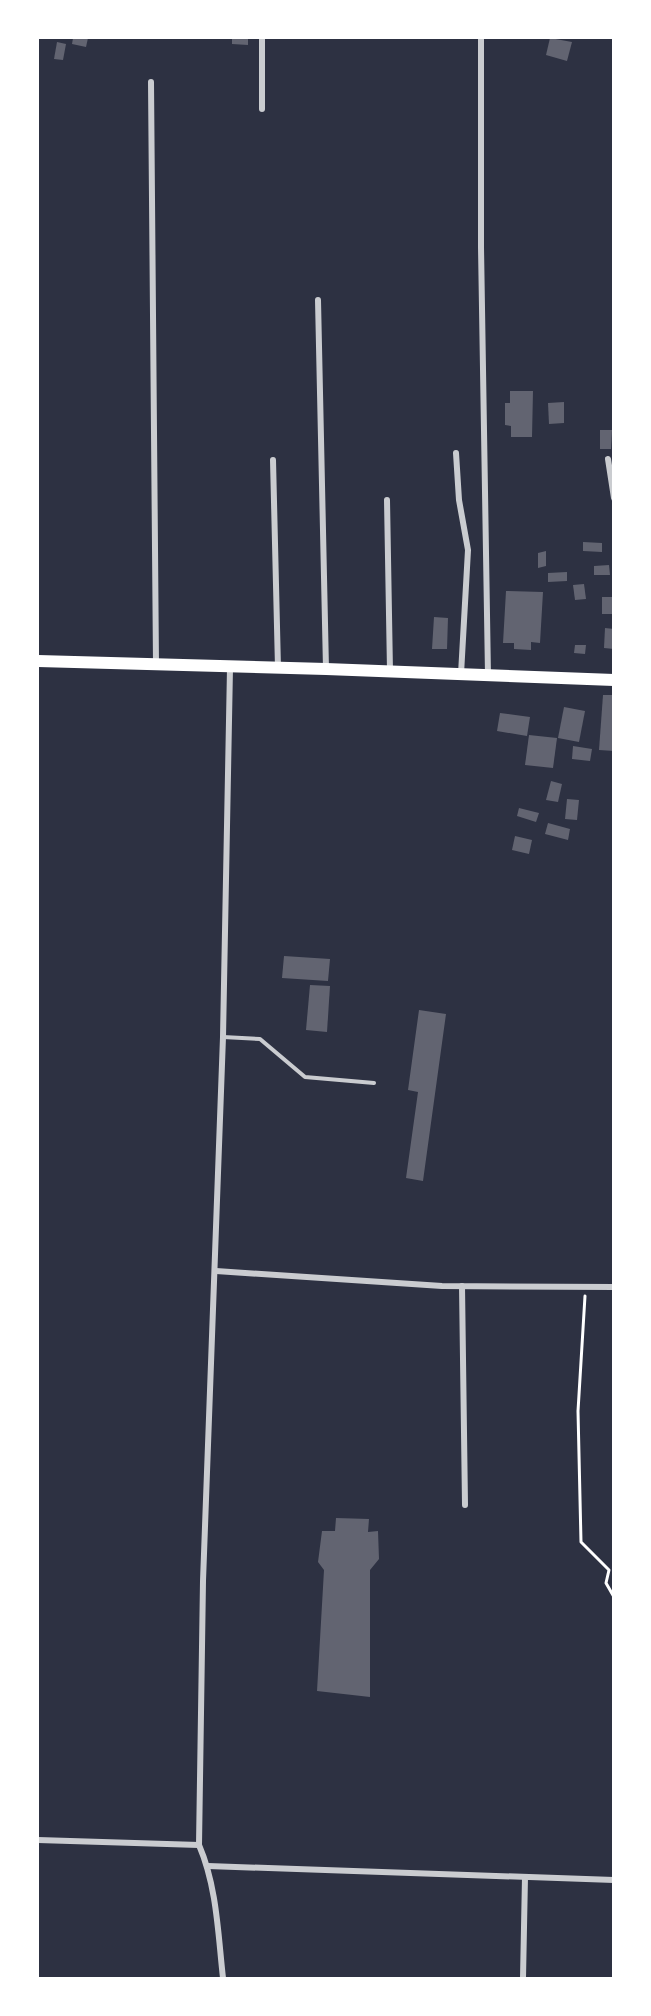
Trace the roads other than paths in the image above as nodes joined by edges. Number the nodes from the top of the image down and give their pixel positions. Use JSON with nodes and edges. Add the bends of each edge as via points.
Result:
{"nodes":[{"id":1,"x":262,"y":38,"type":"edge"},
{"id":2,"x":481,"y":38,"type":"edge"},
{"id":3,"x":151,"y":82,"type":"dead end"},
{"id":4,"x":262,"y":109,"type":"dead end"},
{"id":5,"x":318,"y":300,"type":"dead end"},
{"id":6,"x":456,"y":453,"type":"dead end"},
{"id":7,"x":608,"y":459,"type":"dead end"},
{"id":8,"x":273,"y":460,"type":"dead end"},
{"id":9,"x":614,"y":498,"type":"edge"},
{"id":10,"x":387,"y":500,"type":"dead end"},
{"id":11,"x":38,"y":661,"type":"edge"},
{"id":12,"x":156,"y":664,"type":"junction"},
{"id":13,"x":230,"y":668,"type":"junction"},
{"id":14,"x":278,"y":668,"type":"junction"},
{"id":15,"x":326,"y":669,"type":"junction"},
{"id":16,"x":390,"y":672,"type":"junction"},
{"id":17,"x":461,"y":675,"type":"junction"},
{"id":18,"x":488,"y":676,"type":"junction"},
{"id":19,"x":614,"y":680,"type":"edge"},
{"id":20,"x":223,"y":1037,"type":"junction"},
{"id":21,"x":374,"y":1083,"type":"dead end"},
{"id":22,"x":216,"y":1271,"type":"junction"},
{"id":23,"x":462,"y":1286,"type":"junction"},
{"id":24,"x":614,"y":1287,"type":"edge"},
{"id":25,"x":465,"y":1505,"type":"dead end"},
{"id":26,"x":38,"y":1840,"type":"edge"},
{"id":27,"x":199,"y":1845,"type":"junction"},
{"id":28,"x":208,"y":1866,"type":"junction"},
{"id":29,"x":525,"y":1877,"type":"junction"},
{"id":30,"x":614,"y":1880,"type":"edge"},
{"id":31,"x":223,"y":1978,"type":"edge"},
{"id":32,"x":523,"y":1978,"type":"edge"}],
"edges":[{"from":1,"to":4,"type":"street"},
{"from":2,"to":18,"type":"street"},
{"from":3,"to":12,"type":"street"},
{"from":5,"to":15,"type":"street"},
{"from":6,"to":17,"type":"street","via":[[468,550]]},
{"from":7,"to":9,"type":"street"},
{"from":8,"to":14,"type":"street"},
{"from":10,"to":16,"type":"street"},
{"from":11,"to":12,"type":"main road"},
{"from":12,"to":13,"type":"main road"},
{"from":13,"to":14,"type":"main road"},
{"from":13,"to":20,"type":"street"},
{"from":14,"to":15,"type":"main road"},
{"from":15,"to":16,"type":"main road"},
{"from":16,"to":17,"type":"main road"},
{"from":17,"to":18,"type":"main road"},
{"from":18,"to":19,"type":"main road"},
{"from":20,"to":21,"type":"lane","via":[[260,1039],[305,1077]]},
{"from":20,"to":22,"type":"street"},
{"from":22,"to":23,"type":"street"},
{"from":22,"to":27,"type":"street","via":[[203,1581]]},
{"from":23,"to":24,"type":"street"},
{"from":23,"to":25,"type":"street"},
{"from":26,"to":27,"type":"street"},
{"from":27,"to":28,"type":"street"},
{"from":28,"to":29,"type":"street"},
{"from":28,"to":31,"type":"street"},
{"from":29,"to":30,"type":"street"},
{"from":29,"to":32,"type":"street"}]}
